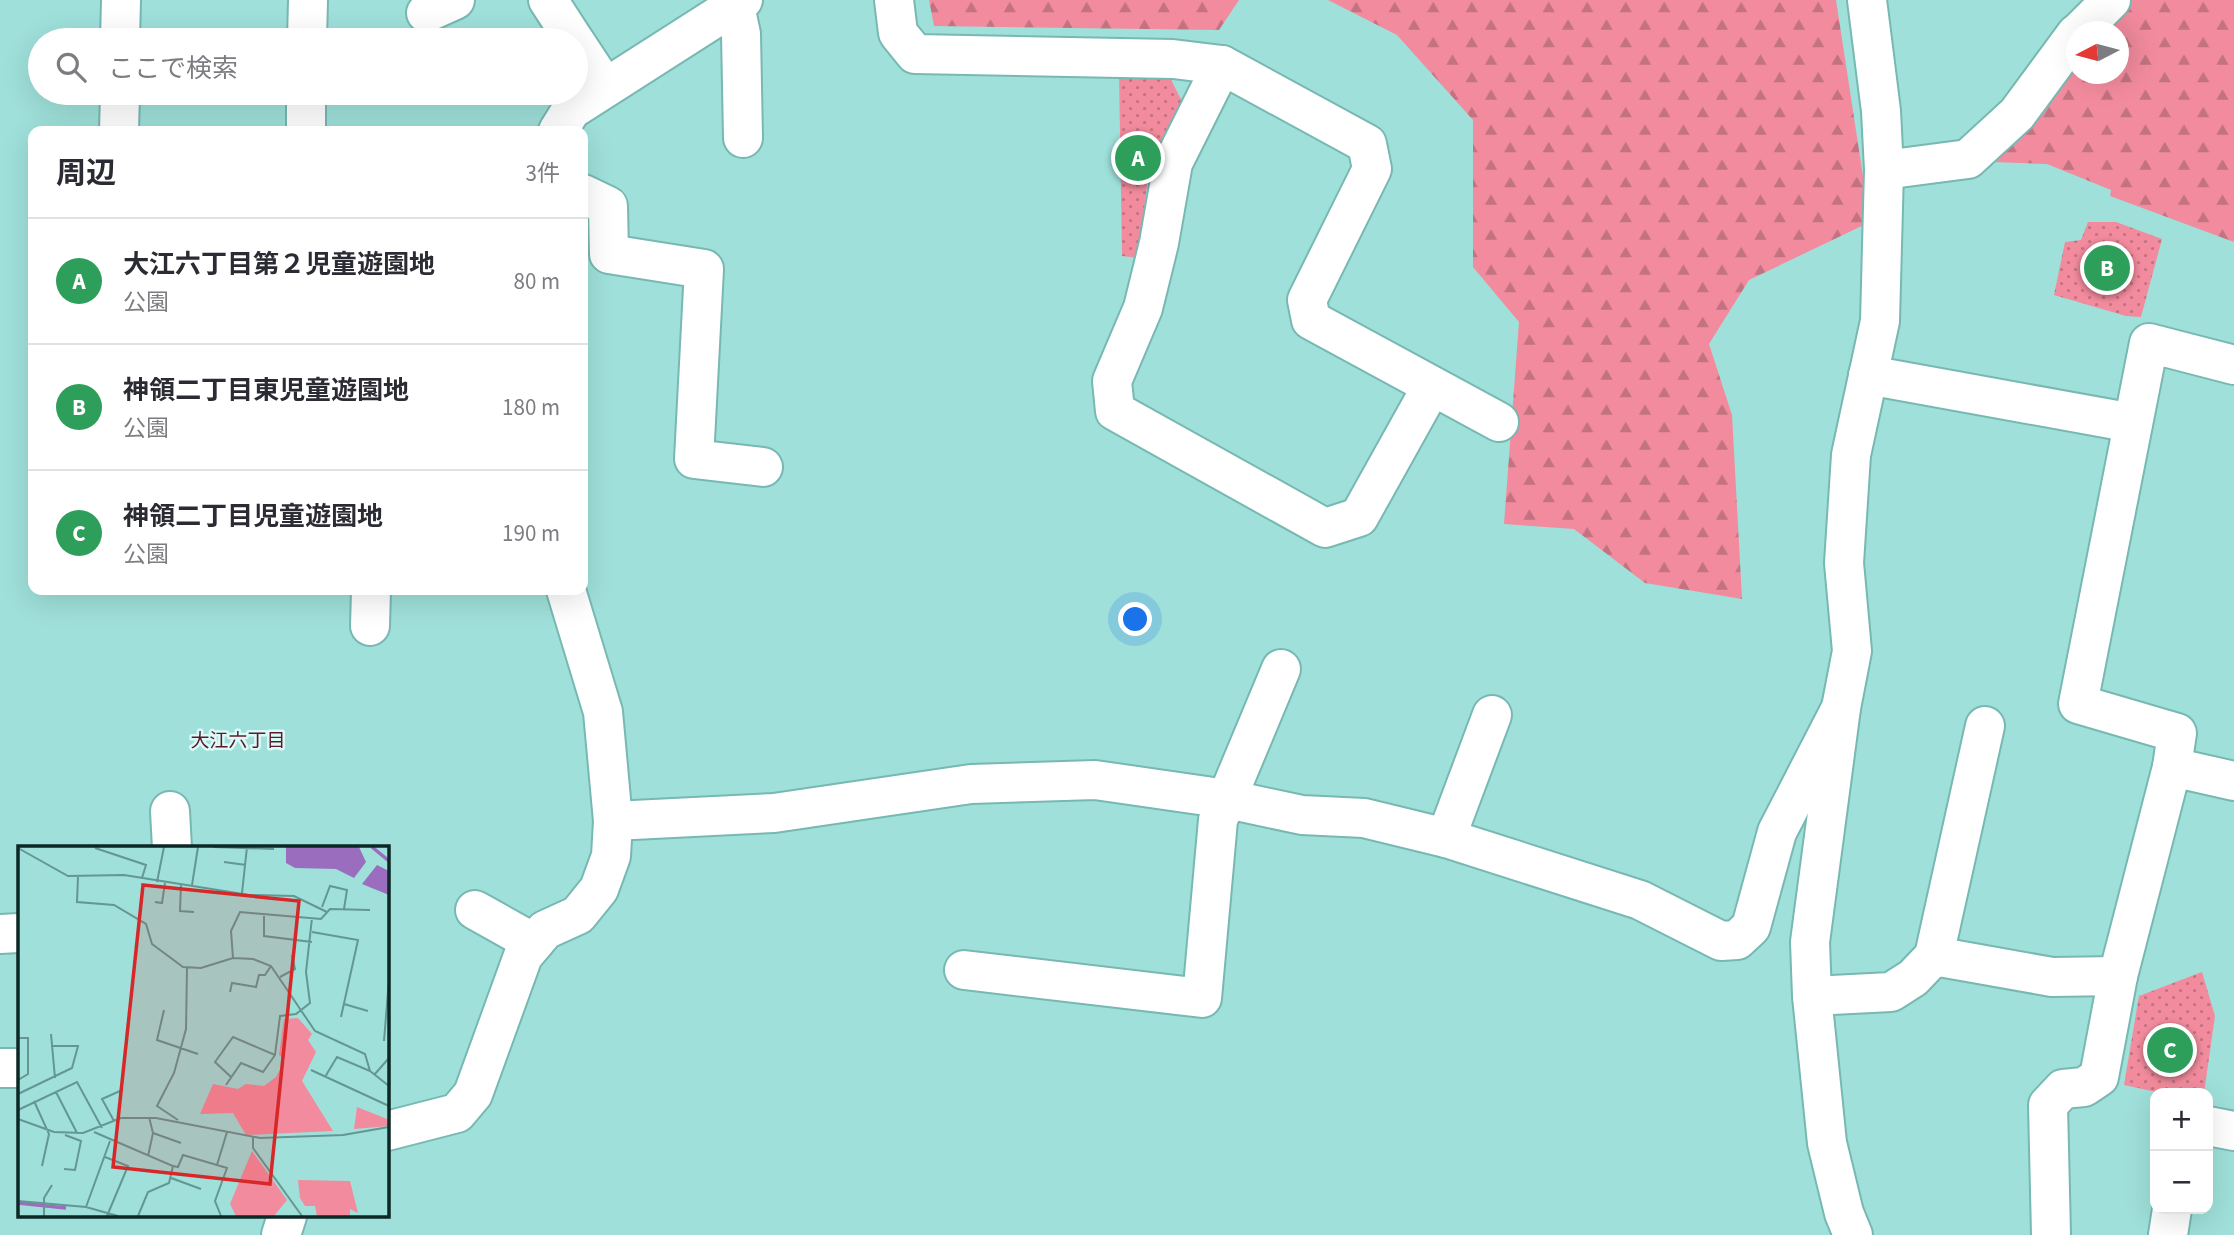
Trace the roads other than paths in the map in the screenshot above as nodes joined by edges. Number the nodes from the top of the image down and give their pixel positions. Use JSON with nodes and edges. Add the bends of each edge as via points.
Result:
{"nodes":[{"id":1,"x":121,"y":0,"type":"edge"},
{"id":2,"x":308,"y":0,"type":"edge"},
{"id":3,"x":548,"y":0,"type":"edge"},
{"id":4,"x":894,"y":0,"type":"edge"},
{"id":5,"x":1867,"y":0,"type":"edge"},
{"id":6,"x":2111,"y":0,"type":"edge"},
{"id":7,"x":739,"y":3,"type":"edge"},
{"id":8,"x":2090,"y":21,"type":"edge"},
{"id":9,"x":120,"y":28,"type":"edge"},
{"id":10,"x":307,"y":28,"type":"edge"},
{"id":11,"x":566,"y":28,"type":"edge"},
{"id":12,"x":2066,"y":49,"type":"edge"},
{"id":13,"x":588,"y":61,"type":"edge"},
{"id":14,"x":1222,"y":65,"type":"junction"},
{"id":15,"x":605,"y":87,"type":"junction"},
{"id":16,"x":588,"y":98,"type":"edge"},
{"id":17,"x":120,"y":105,"type":"edge"},
{"id":18,"x":306,"y":105,"type":"edge"},
{"id":19,"x":578,"y":105,"type":"edge"},
{"id":20,"x":119,"y":126,"type":"edge"},
{"id":21,"x":306,"y":126,"type":"edge"},
{"id":22,"x":561,"y":126,"type":"edge"},
{"id":23,"x":743,"y":138,"type":"dead end"},
{"id":24,"x":1884,"y":170,"type":"junction"},
{"id":25,"x":588,"y":196,"type":"edge"},
{"id":26,"x":2234,"y":365,"type":"edge"},
{"id":27,"x":1868,"y":375,"type":"junction"},
{"id":28,"x":1432,"y":386,"type":"junction"},
{"id":29,"x":1499,"y":422,"type":"dead end"},
{"id":30,"x":2133,"y":423,"type":"junction"},
{"id":31,"x":763,"y":467,"type":"dead end"},
{"id":32,"x":568,"y":595,"type":"edge"},
{"id":33,"x":1281,"y":669,"type":"dead end"},
{"id":34,"x":1841,"y":708,"type":"junction"},
{"id":35,"x":1492,"y":715,"type":"dead end"},
{"id":36,"x":1985,"y":726,"type":"dead end"},
{"id":37,"x":2172,"y":767,"type":"junction"},
{"id":38,"x":2234,"y":782,"type":"edge"},
{"id":39,"x":1227,"y":799,"type":"junction"},
{"id":40,"x":170,"y":811,"type":"dead end"},
{"id":41,"x":613,"y":821,"type":"junction"},
{"id":42,"x":1446,"y":838,"type":"junction"},
{"id":43,"x":172,"y":846,"type":"edge"},
{"id":44,"x":475,"y":910,"type":"dead end"},
{"id":45,"x":18,"y":933,"type":"edge"},
{"id":46,"x":0,"y":934,"type":"edge"},
{"id":47,"x":534,"y":943,"type":"junction"},
{"id":48,"x":1934,"y":956,"type":"junction"},
{"id":49,"x":964,"y":970,"type":"dead end"},
{"id":50,"x":2118,"y":976,"type":"junction"},
{"id":51,"x":1812,"y":996,"type":"junction"},
{"id":52,"x":0,"y":1068,"type":"edge"},
{"id":53,"x":18,"y":1068,"type":"edge"},
{"id":54,"x":2213,"y":1127,"type":"edge"},
{"id":55,"x":388,"y":1131,"type":"edge"},
{"id":56,"x":2234,"y":1131,"type":"edge"},
{"id":57,"x":2171,"y":1214,"type":"edge"},
{"id":58,"x":286,"y":1218,"type":"edge"},
{"id":59,"x":281,"y":1235,"type":"edge"},
{"id":60,"x":1853,"y":1235,"type":"edge"},
{"id":61,"x":2051,"y":1235,"type":"edge"},
{"id":62,"x":2168,"y":1235,"type":"edge"}],
"edges":[{"from":1,"to":9,"type":"street"},
{"from":2,"to":10,"type":"street"},
{"from":3,"to":11,"type":"street"},
{"from":4,"to":14,"type":"street","via":[[898,33],[915,54],[1173,59]]},
{"from":5,"to":24,"type":"street"},
{"from":6,"to":8,"type":"street"},
{"from":7,"to":15,"type":"street"},
{"from":7,"to":23,"type":"street"},
{"from":12,"to":24,"type":"street","via":[[2017,114],[1968,159]]},
{"from":13,"to":15,"type":"street"},
{"from":14,"to":28,"type":"street","via":[[1367,144],[1372,169],[1307,300],[1311,320]]},
{"from":14,"to":28,"type":"street","via":[[1173,163],[1143,308],[1111,381],[1115,411],[1325,528],[1359,517]]},
{"from":15,"to":16,"type":"street"},
{"from":17,"to":20,"type":"street"},
{"from":18,"to":21,"type":"street"},
{"from":19,"to":22,"type":"street"},
{"from":24,"to":27,"type":"street","via":[[1880,321]]},
{"from":25,"to":31,"type":"street","via":[[608,206],[609,254],[704,269],[694,459]]},
{"from":26,"to":30,"type":"street","via":[[2149,343]]},
{"from":27,"to":30,"type":"street"},
{"from":27,"to":34,"type":"street","via":[[1851,455],[1844,563],[1852,651]]},
{"from":28,"to":29,"type":"street"},
{"from":30,"to":37,"type":"street","via":[[2078,704],[2177,733]]},
{"from":32,"to":41,"type":"street","via":[[603,712]]},
{"from":33,"to":39,"type":"street"},
{"from":34,"to":42,"type":"street","via":[[1777,832],[1751,927],[1737,940],[1720,941],[1640,900]]},
{"from":34,"to":51,"type":"street","via":[[1811,942]]},
{"from":35,"to":42,"type":"street"},
{"from":36,"to":48,"type":"street"},
{"from":37,"to":38,"type":"street"},
{"from":37,"to":50,"type":"street"},
{"from":39,"to":41,"type":"street","via":[[1095,780],[971,784],[774,813]]},
{"from":39,"to":42,"type":"street","via":[[1302,815],[1364,818]]},
{"from":39,"to":49,"type":"street","via":[[1218,820],[1202,998]]},
{"from":40,"to":43,"type":"street"},
{"from":41,"to":47,"type":"street","via":[[611,856],[599,889],[578,915],[545,930]]},
{"from":44,"to":47,"type":"street"},
{"from":45,"to":46,"type":"street"},
{"from":47,"to":55,"type":"street","via":[[523,956],[473,1094],[457,1113]]},
{"from":48,"to":50,"type":"street","via":[[2052,977]]},
{"from":48,"to":51,"type":"street","via":[[1891,992]]},
{"from":50,"to":61,"type":"street","via":[[2099,1077],[2084,1087],[2063,1089],[2048,1105]]},
{"from":51,"to":60,"type":"street","via":[[1827,1143]]},
{"from":52,"to":53,"type":"street"},
{"from":54,"to":56,"type":"street"},
{"from":57,"to":62,"type":"street"},
{"from":58,"to":59,"type":"street"}]}
